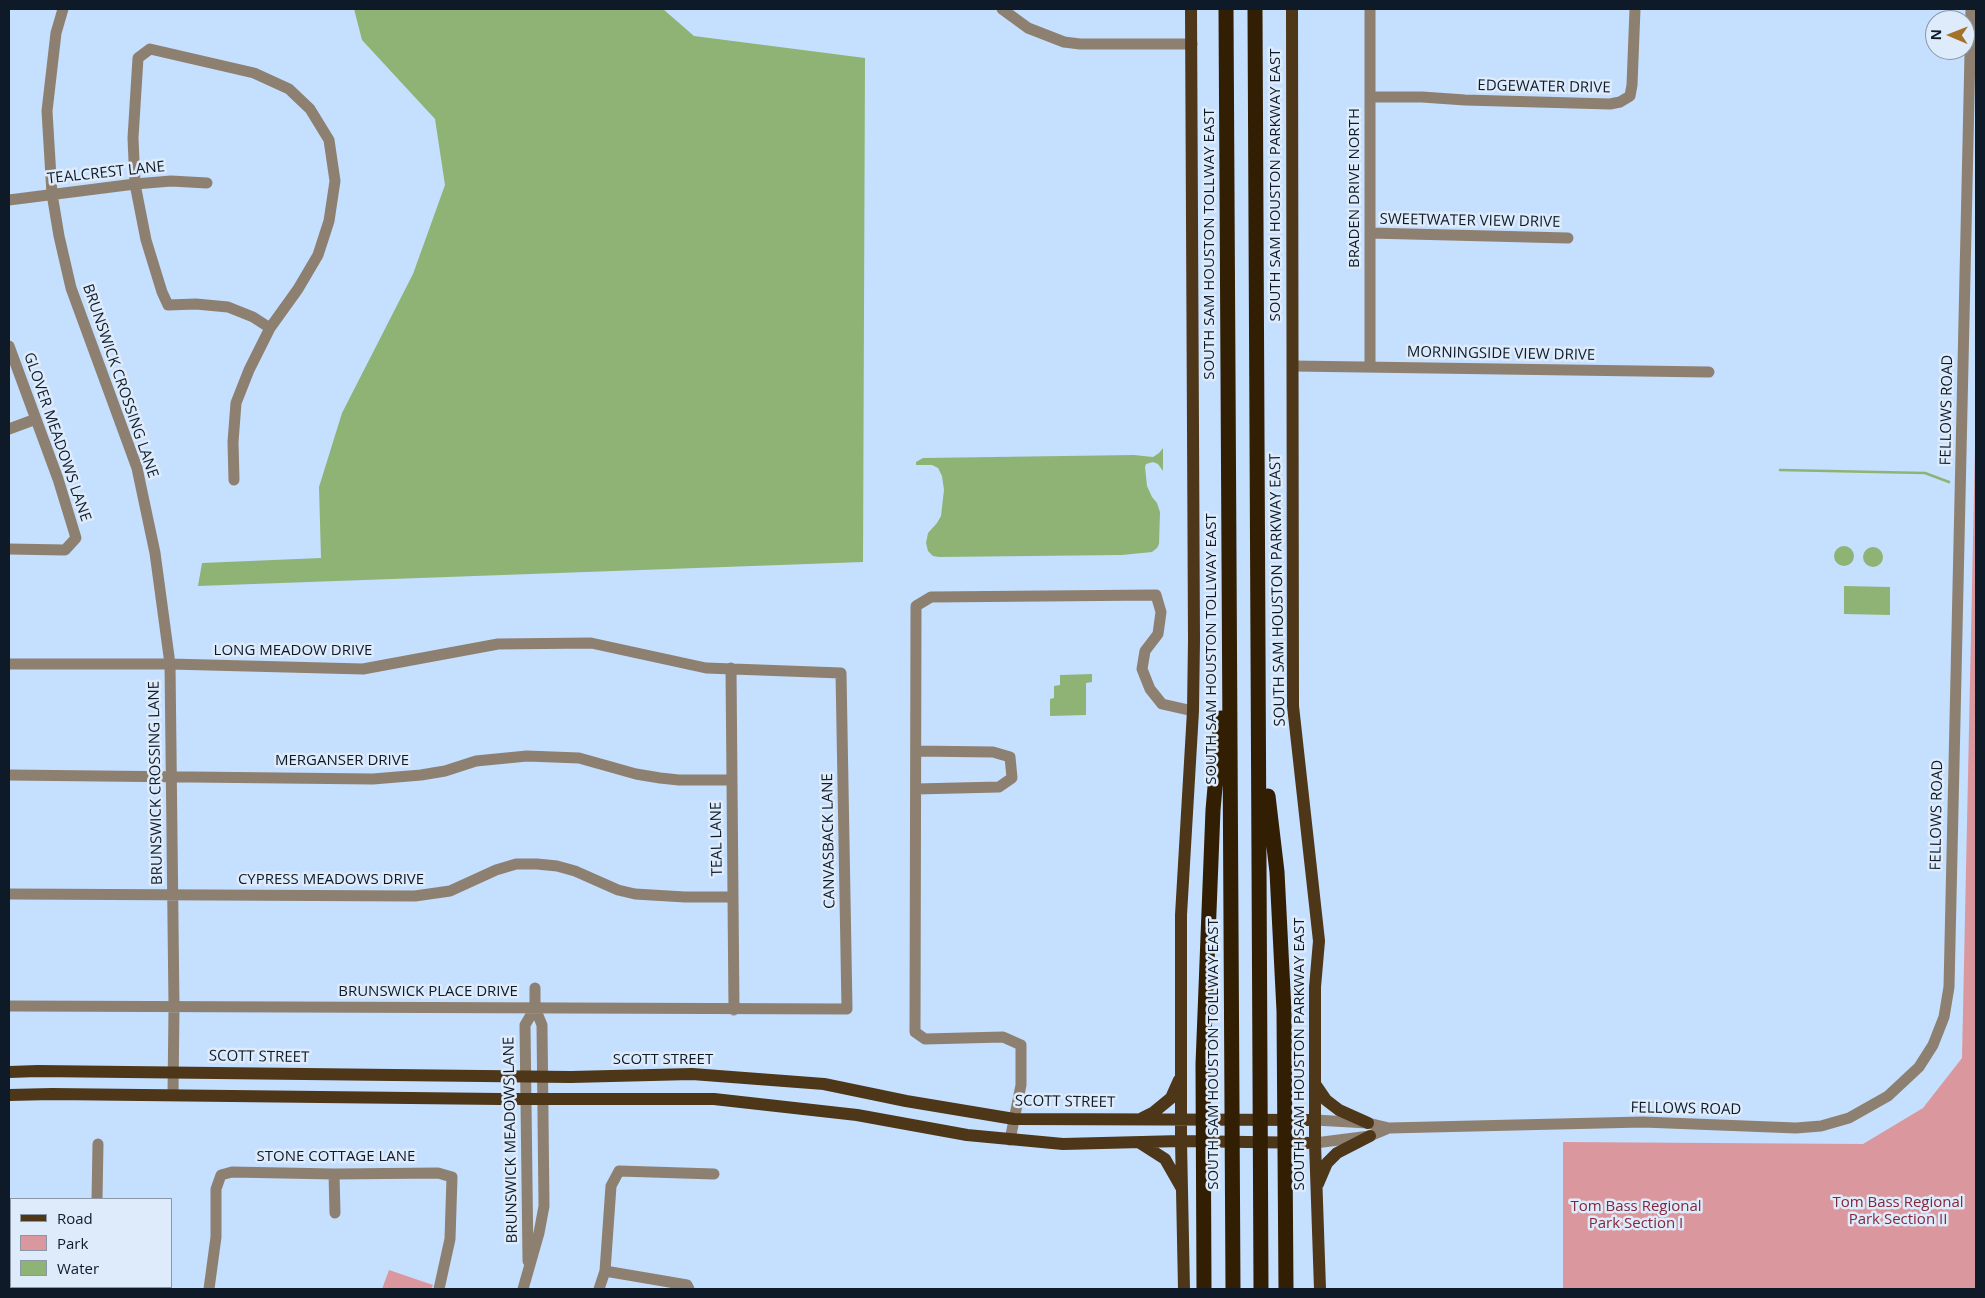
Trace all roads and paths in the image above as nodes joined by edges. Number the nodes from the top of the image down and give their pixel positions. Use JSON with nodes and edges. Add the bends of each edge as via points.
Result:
{"nodes":[{"id":1,"x":63,"y":9,"type":"edge"},
{"id":2,"x":1002,"y":9,"type":"edge"},
{"id":3,"x":1191,"y":9,"type":"edge"},
{"id":4,"x":1226,"y":9,"type":"edge"},
{"id":5,"x":1256,"y":9,"type":"edge"},
{"id":6,"x":1292,"y":9,"type":"edge"},
{"id":7,"x":1370,"y":9,"type":"edge"},
{"id":8,"x":1635,"y":9,"type":"edge"},
{"id":9,"x":1971,"y":9,"type":"edge"},
{"id":10,"x":1192,"y":44,"type":"junction"},
{"id":11,"x":1370,"y":97,"type":"junction"},
{"id":12,"x":207,"y":183,"type":"dead end"},
{"id":13,"x":135,"y":184,"type":"junction"},
{"id":14,"x":52,"y":194,"type":"junction"},
{"id":15,"x":9,"y":200,"type":"edge"},
{"id":16,"x":1370,"y":233,"type":"junction"},
{"id":17,"x":1568,"y":238,"type":"dead end"},
{"id":18,"x":270,"y":328,"type":"junction"},
{"id":19,"x":9,"y":346,"type":"edge"},
{"id":20,"x":1293,"y":366,"type":"junction"},
{"id":21,"x":1370,"y":367,"type":"junction"},
{"id":22,"x":1708,"y":372,"type":"dead end"},
{"id":23,"x":36,"y":420,"type":"junction"},
{"id":24,"x":9,"y":429,"type":"edge"},
{"id":25,"x":234,"y":480,"type":"dead end"},
{"id":26,"x":9,"y":549,"type":"edge"},
{"id":27,"x":1230,"y":610,"type":"junction"},
{"id":28,"x":9,"y":664,"type":"edge"},
{"id":29,"x":170,"y":664,"type":"junction"},
{"id":30,"x":731,"y":668,"type":"junction"},
{"id":31,"x":842,"y":673,"type":"joint"},
{"id":32,"x":1193,"y":711,"type":"junction"},
{"id":33,"x":1259,"y":717,"type":"junction"},
{"id":34,"x":916,"y":751,"type":"junction"},
{"id":35,"x":9,"y":775,"type":"edge"},
{"id":36,"x":172,"y":775,"type":"junction"},
{"id":37,"x":731,"y":780,"type":"junction"},
{"id":38,"x":916,"y":789,"type":"junction"},
{"id":39,"x":9,"y":894,"type":"edge"},
{"id":40,"x":173,"y":895,"type":"junction"},
{"id":41,"x":732,"y":897,"type":"junction"},
{"id":42,"x":535,"y":988,"type":"dead end"},
{"id":43,"x":9,"y":1006,"type":"edge"},
{"id":44,"x":174,"y":1007,"type":"junction"},
{"id":45,"x":535,"y":1008,"type":"junction"},
{"id":46,"x":847,"y":1009,"type":"joint"},
{"id":47,"x":734,"y":1010,"type":"junction"},
{"id":48,"x":9,"y":1072,"type":"edge"},
{"id":49,"x":174,"y":1072,"type":"junction"},
{"id":50,"x":526,"y":1076,"type":"junction"},
{"id":51,"x":1181,"y":1076,"type":"junction"},
{"id":52,"x":542,"y":1077,"type":"junction"},
{"id":53,"x":1315,"y":1084,"type":"junction"},
{"id":54,"x":861,"y":1092,"type":"junction"},
{"id":55,"x":9,"y":1095,"type":"edge"},
{"id":56,"x":173,"y":1095,"type":"junction"},
{"id":57,"x":526,"y":1099,"type":"junction"},
{"id":58,"x":543,"y":1099,"type":"junction"},
{"id":59,"x":857,"y":1115,"type":"junction"},
{"id":60,"x":1181,"y":1118,"type":"junction"},
{"id":61,"x":1014,"y":1119,"type":"junction"},
{"id":62,"x":1140,"y":1119,"type":"junction"},
{"id":63,"x":1315,"y":1120,"type":"junction"},
{"id":64,"x":1368,"y":1123,"type":"junction"},
{"id":65,"x":1389,"y":1128,"type":"junction"},
{"id":66,"x":1370,"y":1136,"type":"junction"},
{"id":67,"x":1010,"y":1140,"type":"junction"},
{"id":68,"x":1181,"y":1141,"type":"junction"},
{"id":69,"x":1140,"y":1143,"type":"junction"},
{"id":70,"x":1315,"y":1143,"type":"junction"},
{"id":71,"x":98,"y":1144,"type":"dead end"},
{"id":72,"x":334,"y":1174,"type":"junction"},
{"id":73,"x":714,"y":1174,"type":"dead end"},
{"id":74,"x":1317,"y":1186,"type":"junction"},
{"id":75,"x":1182,"y":1191,"type":"junction"},
{"id":76,"x":97,"y":1198,"type":"edge"},
{"id":77,"x":335,"y":1213,"type":"dead end"},
{"id":78,"x":605,"y":1271,"type":"junction"},
{"id":79,"x":528,"y":1274,"type":"junction"},
{"id":80,"x":209,"y":1289,"type":"edge"},
{"id":81,"x":439,"y":1289,"type":"edge"},
{"id":82,"x":523,"y":1289,"type":"edge"},
{"id":83,"x":599,"y":1289,"type":"edge"},
{"id":84,"x":689,"y":1289,"type":"edge"},
{"id":85,"x":1184,"y":1289,"type":"edge"},
{"id":86,"x":1204,"y":1289,"type":"edge"},
{"id":87,"x":1232,"y":1289,"type":"edge"},
{"id":88,"x":1261,"y":1289,"type":"edge"},
{"id":89,"x":1286,"y":1289,"type":"edge"},
{"id":90,"x":1320,"y":1289,"type":"edge"}],
"edges":[{"from":1,"to":14,"type":"street","name":"BRUNSWICK CROSSING LANE","via":[[56,33],[47,111]]},
{"from":2,"to":10,"type":"street","via":[[1028,28],[1064,42]]},
{"from":3,"to":10,"type":"main road"},
{"from":4,"to":27,"type":"highway","name":"SOUTH SAM HOUSTON TOLLWAY EAST"},
{"from":5,"to":33,"type":"highway"},
{"from":6,"to":20,"type":"main road","name":"SOUTH SAM HOUSTON PARKWAY EAST"},
{"from":7,"to":11,"type":"street","name":"BRADEN DRIVE NORTH"},
{"from":8,"to":11,"type":"street","name":"EDGEWATER DRIVE","via":[[1632,86],[1630,96],[1620,102]]},
{"from":9,"to":65,"type":"street","name":"FELLOWS ROAD","via":[[1948,987],[1944,1017],[1933,1045],[1919,1067],[1888,1096],[1849,1118],[1821,1126],[1796,1128],[1643,1122]]},
{"from":10,"to":32,"type":"main road"},
{"from":11,"to":16,"type":"street","name":"BRADEN DRIVE NORTH"},
{"from":12,"to":13,"type":"street","name":"TEALCREST LANE"},
{"from":13,"to":14,"type":"street","name":"TEALCREST LANE"},
{"from":13,"to":18,"type":"street","via":[[146,240],[168,305],[228,307]]},
{"from":13,"to":18,"type":"street","via":[[132,138],[138,58],[150,49],[254,72],[289,89],[310,110],[329,140],[335,181],[330,221],[318,255]]},
{"from":14,"to":15,"type":"street","name":"TEALCREST LANE"},
{"from":14,"to":29,"type":"street","name":"BRUNSWICK CROSSING LANE","via":[[71,288],[137,468],[155,553]]},
{"from":16,"to":17,"type":"street","name":"SWEETWATER VIEW DRIVE"},
{"from":16,"to":21,"type":"street","name":"BRADEN DRIVE NORTH"},
{"from":18,"to":25,"type":"street","via":[[236,403]]},
{"from":19,"to":23,"type":"street","name":"GLOVER MEADOWS LANE"},
{"from":20,"to":21,"type":"street","name":"MORNINGSIDE VIEW DRIVE"},
{"from":20,"to":53,"type":"main road","name":"SOUTH SAM HOUSTON PARKWAY EAST","via":[[1293,706],[1319,941],[1315,988]]},
{"from":21,"to":22,"type":"street","name":"MORNINGSIDE VIEW DRIVE"},
{"from":23,"to":24,"type":"street"},
{"from":23,"to":26,"type":"street","name":"GLOVER MEADOWS LANE","via":[[76,538],[65,550]]},
{"from":27,"to":86,"type":"highway","via":[[1213,810],[1203,1064]]},
{"from":27,"to":87,"type":"highway","name":"SOUTH SAM HOUSTON TOLLWAY EAST"},
{"from":28,"to":29,"type":"street","name":"LONG MEADOW DRIVE"},
{"from":29,"to":30,"type":"street","name":"LONG MEADOW DRIVE","via":[[363,669],[498,644],[591,643],[706,668]]},
{"from":29,"to":36,"type":"street","name":"BRUNSWICK CROSSING LANE"},
{"from":30,"to":31,"type":"street","name":"LONG MEADOW DRIVE"},
{"from":30,"to":37,"type":"street","name":"TEAL LANE"},
{"from":31,"to":46,"type":"street","name":"CANVASBACK LANE"},
{"from":32,"to":34,"type":"street","via":[[1162,704],[1150,689],[1142,669],[1145,651],[1158,634],[1162,612],[1156,595],[931,597],[916,606]]},
{"from":32,"to":51,"type":"main road","via":[[1181,915]]},
{"from":33,"to":88,"type":"highway"},
{"from":33,"to":89,"type":"highway","via":[[1277,872],[1284,1011]]},
{"from":34,"to":38,"type":"street"},
{"from":34,"to":38,"type":"street","via":[[993,752],[1010,757],[1012,778],[999,787]]},
{"from":35,"to":36,"type":"street","name":"MERGANSER DRIVE"},
{"from":36,"to":37,"type":"street","name":"MERGANSER DRIVE","via":[[394,778],[445,771],[476,761],[527,756],[579,758],[660,778]]},
{"from":36,"to":40,"type":"street","name":"BRUNSWICK CROSSING LANE"},
{"from":37,"to":41,"type":"street","name":"TEAL LANE"},
{"from":38,"to":61,"type":"street","via":[[915,1032],[925,1039],[1003,1037],[1021,1045],[1021,1085]]},
{"from":39,"to":40,"type":"street","name":"CYPRESS MEADOWS DRIVE"},
{"from":40,"to":41,"type":"street","name":"CYPRESS MEADOWS DRIVE","via":[[415,896],[450,891],[516,864],[537,864],[575,871],[635,894]]},
{"from":40,"to":44,"type":"street","name":"BRUNSWICK CROSSING LANE"},
{"from":41,"to":47,"type":"street","name":"TEAL LANE"},
{"from":42,"to":45,"type":"street","name":"BRUNSWICK MEADOWS LANE"},
{"from":43,"to":44,"type":"street","name":"BRUNSWICK PLACE DRIVE"},
{"from":44,"to":45,"type":"street","name":"BRUNSWICK PLACE DRIVE"},
{"from":44,"to":49,"type":"street","name":"BRUNSWICK CROSSING LANE"},
{"from":45,"to":47,"type":"street","name":"BRUNSWICK PLACE DRIVE"},
{"from":45,"to":50,"type":"street","name":"BRUNSWICK MEADOWS LANE","via":[[525,1025]]},
{"from":45,"to":52,"type":"street","name":"BRUNSWICK MEADOWS LANE","via":[[542,1025]]},
{"from":46,"to":47,"type":"street","name":"BRUNSWICK PLACE DRIVE"},
{"from":48,"to":49,"type":"main road","name":"SCOTT STREET"},
{"from":49,"to":50,"type":"main road","name":"SCOTT STREET"},
{"from":49,"to":56,"type":"street","name":"BRUNSWICK CROSSING LANE"},
{"from":50,"to":52,"type":"main road","name":"SCOTT STREET"},
{"from":50,"to":57,"type":"street","name":"BRUNSWICK MEADOWS LANE"},
{"from":51,"to":60,"type":"main road"},
{"from":51,"to":62,"type":"main road","via":[[1171,1098]]},
{"from":52,"to":54,"type":"main road","name":"SCOTT STREET","via":[[692,1074],[824,1084]]},
{"from":52,"to":58,"type":"street","name":"BRUNSWICK MEADOWS LANE"},
{"from":53,"to":63,"type":"main road","name":"SOUTH SAM HOUSTON PARKWAY EAST"},
{"from":53,"to":64,"type":"main road","via":[[1326,1100],[1339,1110]]},
{"from":54,"to":59,"type":"main road"},
{"from":54,"to":61,"type":"main road","name":"SCOTT STREET"},
{"from":55,"to":56,"type":"main road"},
{"from":56,"to":57,"type":"main road"},
{"from":57,"to":58,"type":"main road"},
{"from":57,"to":79,"type":"street","name":"BRUNSWICK MEADOWS LANE"},
{"from":58,"to":59,"type":"main road","via":[[714,1099]]},
{"from":58,"to":79,"type":"street","name":"BRUNSWICK MEADOWS LANE","via":[[544,1206]]},
{"from":59,"to":67,"type":"main road"},
{"from":60,"to":62,"type":"main road","name":"SCOTT STREET"},
{"from":60,"to":63,"type":"main road","name":"SCOTT STREET"},
{"from":60,"to":68,"type":"main road"},
{"from":61,"to":62,"type":"main road","name":"SCOTT STREET"},
{"from":61,"to":67,"type":"street"},
{"from":63,"to":64,"type":"street","name":"FELLOWS ROAD"},
{"from":63,"to":70,"type":"main road","name":"SOUTH SAM HOUSTON PARKWAY EAST"},
{"from":64,"to":65,"type":"street","name":"FELLOWS ROAD"},
{"from":65,"to":66,"type":"street","name":"FELLOWS ROAD"},
{"from":66,"to":70,"type":"street","name":"FELLOWS ROAD"},
{"from":66,"to":74,"type":"main road","via":[[1337,1153],[1326,1163]]},
{"from":67,"to":69,"type":"main road","via":[[1063,1144]]},
{"from":68,"to":69,"type":"main road"},
{"from":68,"to":70,"type":"main road"},
{"from":68,"to":75,"type":"main road"},
{"from":69,"to":75,"type":"main road","via":[[1165,1159]]},
{"from":70,"to":74,"type":"main road","name":"SOUTH SAM HOUSTON PARKWAY EAST"},
{"from":71,"to":76,"type":"street"},
{"from":72,"to":77,"type":"street"},
{"from":72,"to":80,"type":"street","name":"STONE COTTAGE LANE","via":[[232,1172],[220,1175],[216,1189],[216,1237]]},
{"from":72,"to":81,"type":"street","name":"STONE COTTAGE LANE","via":[[438,1172],[452,1177],[450,1239]]},
{"from":73,"to":78,"type":"street","via":[[620,1172],[611,1186]]},
{"from":74,"to":90,"type":"main road","name":"SOUTH SAM HOUSTON PARKWAY EAST"},
{"from":75,"to":85,"type":"main road"},
{"from":78,"to":83,"type":"street"},
{"from":78,"to":84,"type":"street","via":[[687,1285]]},
{"from":79,"to":82,"type":"street","name":"BRUNSWICK MEADOWS LANE"}]}
